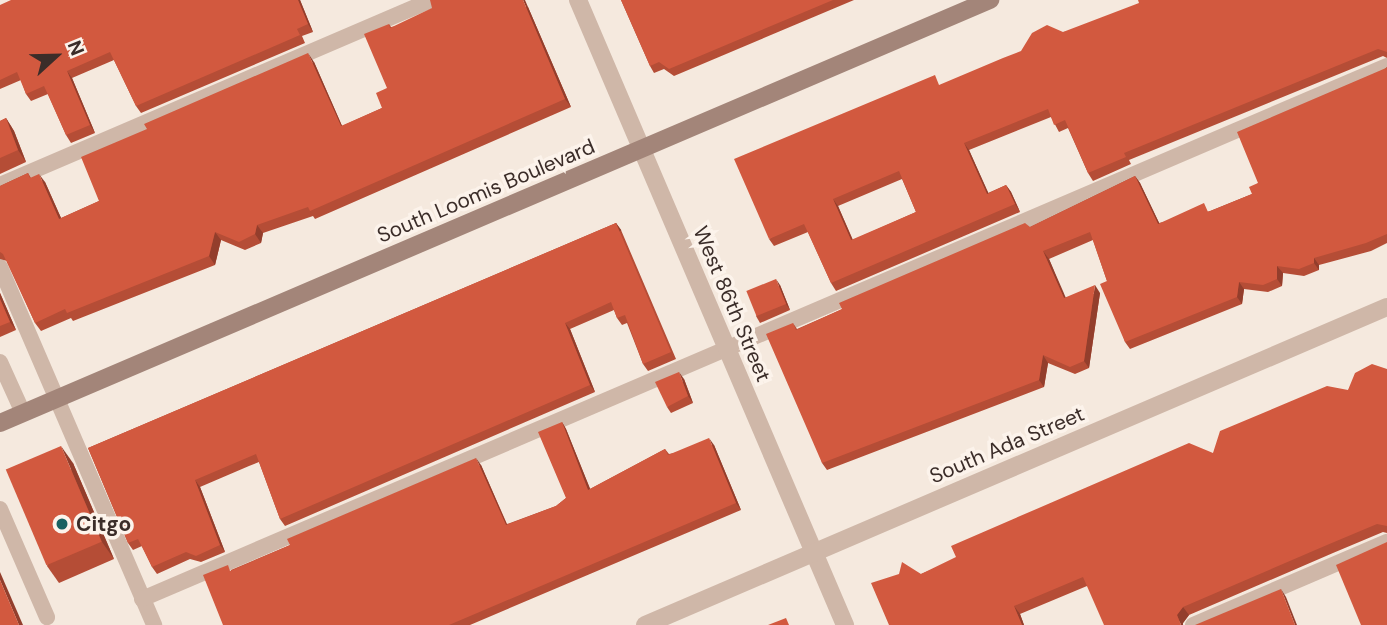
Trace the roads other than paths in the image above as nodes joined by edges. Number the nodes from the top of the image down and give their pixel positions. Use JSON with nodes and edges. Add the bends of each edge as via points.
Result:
{"nodes":[{"id":1,"x":431,"y":0,"type":"edge"},
{"id":2,"x":578,"y":0,"type":"edge"},
{"id":3,"x":990,"y":0,"type":"edge"},
{"id":4,"x":1387,"y":65,"type":"edge"},
{"id":5,"x":642,"y":149,"type":"junction"},
{"id":6,"x":0,"y":185,"type":"edge"},
{"id":7,"x":0,"y":267,"type":"edge"},
{"id":8,"x":1387,"y":307,"type":"edge"},
{"id":9,"x":726,"y":348,"type":"junction"},
{"id":10,"x":0,"y":362,"type":"edge"},
{"id":11,"x":56,"y":399,"type":"junction"},
{"id":12,"x":23,"y":413,"type":"junction"},
{"id":13,"x":0,"y":423,"type":"edge"},
{"id":14,"x":0,"y":509,"type":"edge"},
{"id":15,"x":1387,"y":542,"type":"edge"},
{"id":16,"x":814,"y":553,"type":"junction"},
{"id":17,"x":142,"y":599,"type":"junction"},
{"id":18,"x":47,"y":617,"type":"dead end"},
{"id":19,"x":154,"y":625,"type":"edge"},
{"id":20,"x":645,"y":625,"type":"edge"},
{"id":21,"x":845,"y":625,"type":"edge"},
{"id":22,"x":1193,"y":625,"type":"edge"}],
"edges":[{"from":1,"to":6,"type":"lane"},
{"from":2,"to":5,"type":"street","name":"West 86th Street"},
{"from":3,"to":5,"type":"street","name":"South Loomis Boulevard"},
{"from":4,"to":9,"type":"lane"},
{"from":5,"to":9,"type":"street","name":"West 86th Street"},
{"from":5,"to":11,"type":"street","name":"South Loomis Boulevard"},
{"from":7,"to":11,"type":"lane"},
{"from":8,"to":16,"type":"street","name":"South Ada Street"},
{"from":9,"to":16,"type":"street","name":"West 86th Street"},
{"from":9,"to":17,"type":"lane"},
{"from":10,"to":12,"type":"lane"},
{"from":11,"to":12,"type":"street","name":"South Loomis Boulevard"},
{"from":11,"to":17,"type":"lane"},
{"from":12,"to":13,"type":"street","name":"South Loomis Boulevard"},
{"from":14,"to":18,"type":"lane"},
{"from":15,"to":22,"type":"lane"},
{"from":16,"to":20,"type":"street","name":"South Ada Street"},
{"from":16,"to":21,"type":"street","name":"West 86th Street"},
{"from":17,"to":19,"type":"lane"}]}
